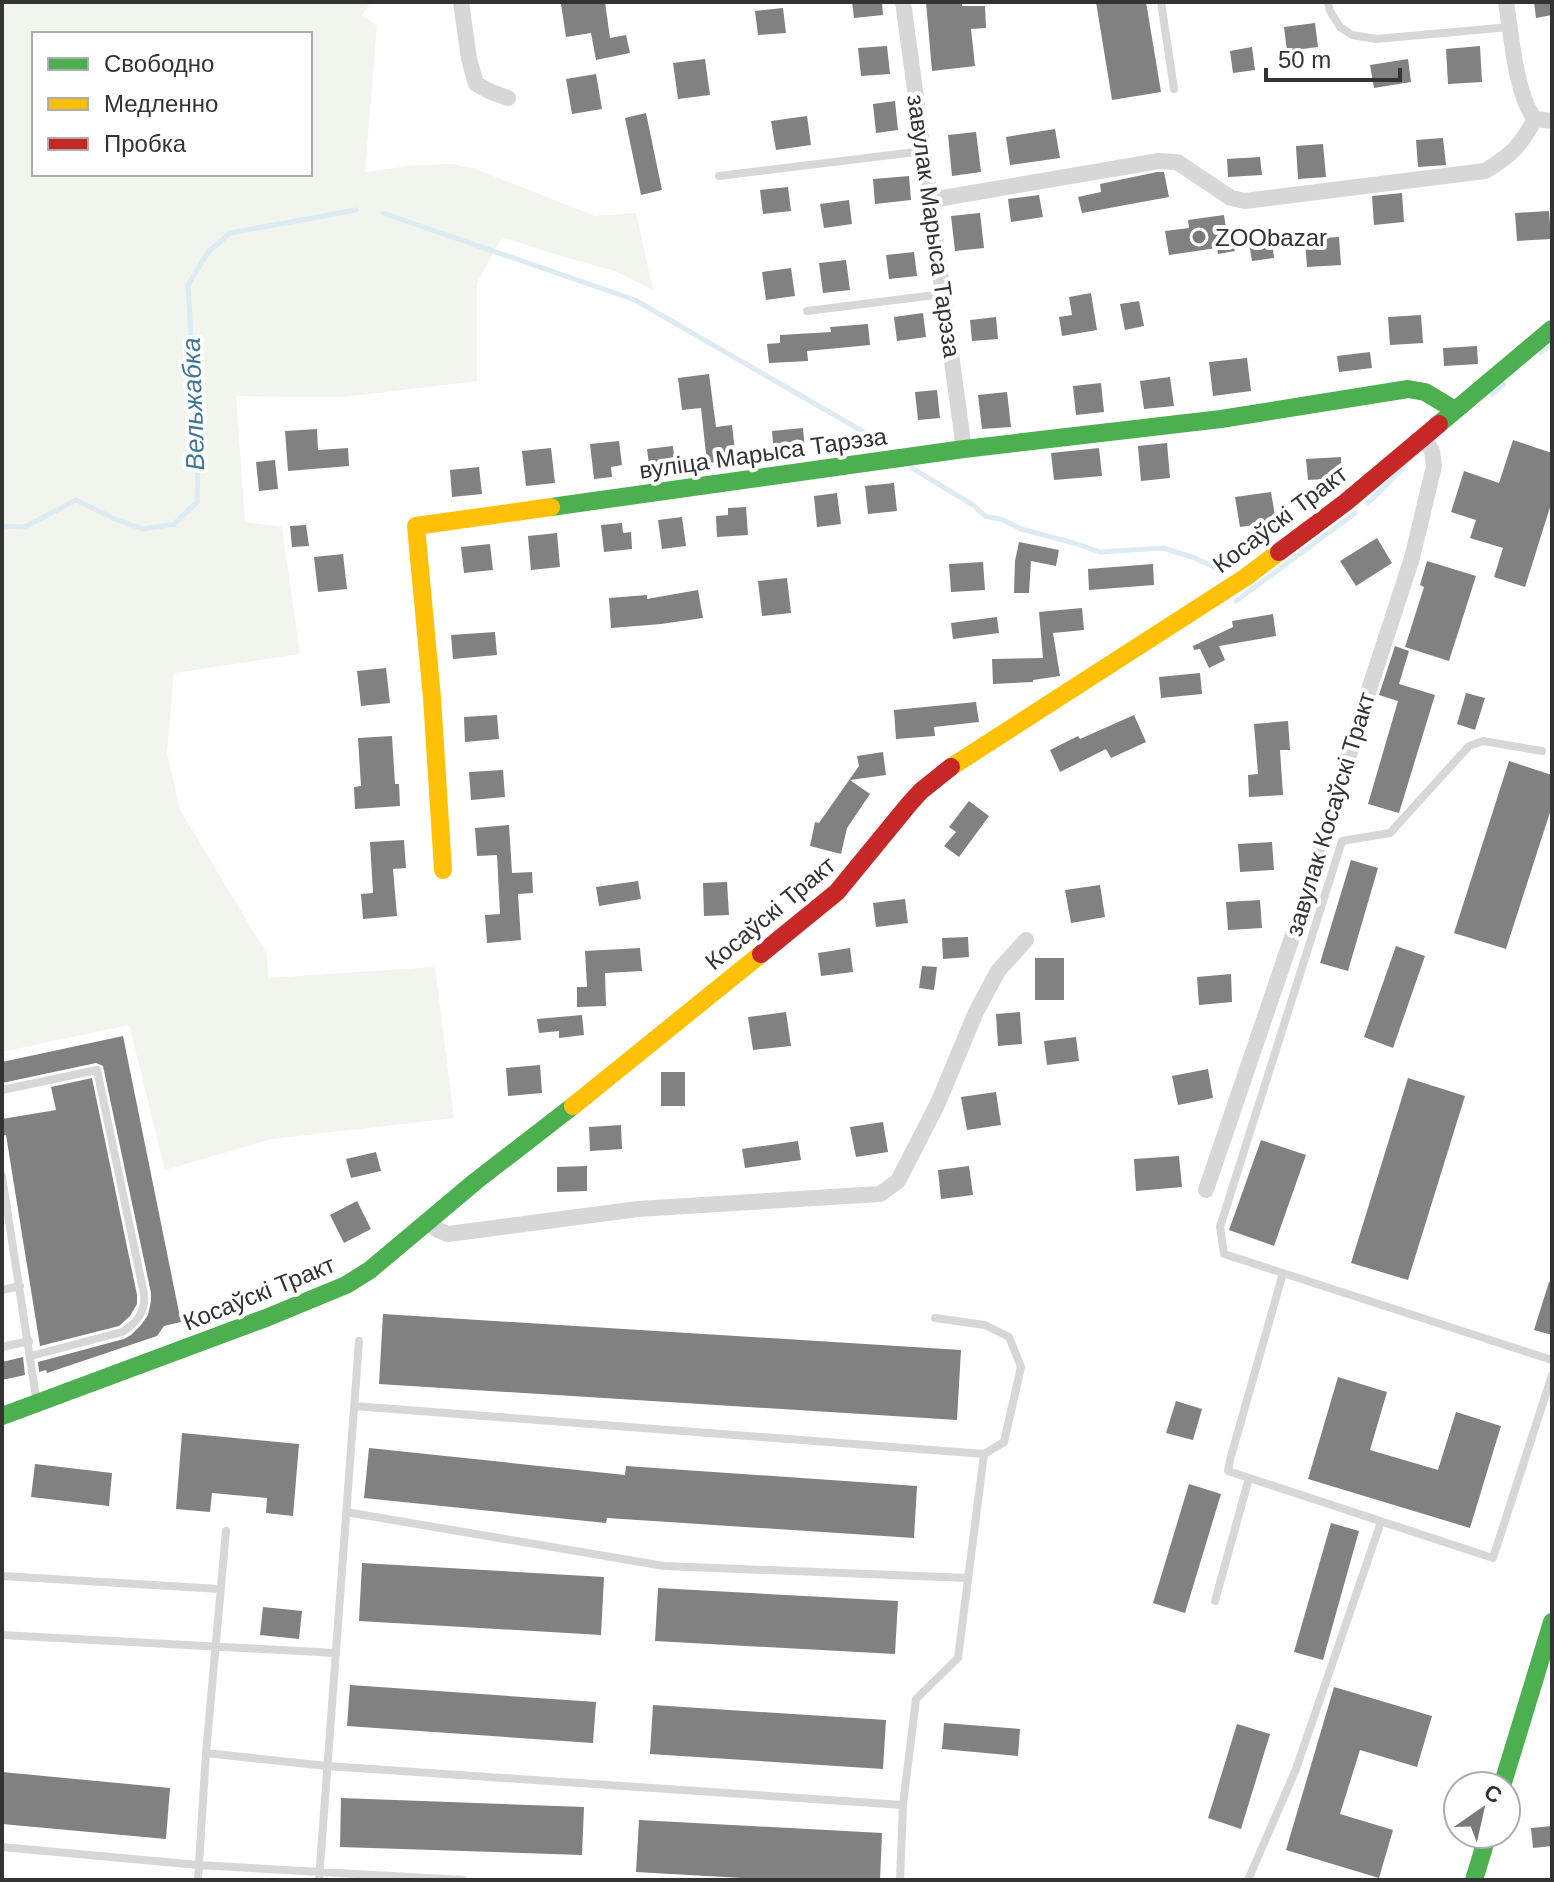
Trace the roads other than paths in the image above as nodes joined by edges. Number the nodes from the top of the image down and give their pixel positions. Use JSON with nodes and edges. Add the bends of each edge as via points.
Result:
{"nodes":[{"id":1,"x":461,"y":2,"type":"edge"},
{"id":2,"x":903,"y":2,"type":"edge"},
{"id":3,"x":1161,"y":2,"type":"edge"},
{"id":4,"x":1328,"y":2,"type":"edge"},
{"id":5,"x":1506,"y":2,"type":"edge"},
{"id":6,"x":1511,"y":27,"type":"junction"},
{"id":7,"x":1174,"y":89,"type":"dead end"},
{"id":8,"x":508,"y":98,"type":"dead end"},
{"id":9,"x":1543,"y":120,"type":"edge"},
{"id":10,"x":925,"y":151,"type":"junction"},
{"id":11,"x":719,"y":176,"type":"dead end"},
{"id":12,"x":931,"y":200,"type":"junction"},
{"id":13,"x":943,"y":294,"type":"junction"},
{"id":14,"x":807,"y":311,"type":"dead end"},
{"id":15,"x":1552,"y":329,"type":"edge"},
{"id":16,"x":1455,"y":410,"type":"junction"},
{"id":17,"x":1423,"y":436,"type":"junction"},
{"id":18,"x":964,"y":449,"type":"junction"},
{"id":19,"x":1542,"y":751,"type":"dead end"},
{"id":20,"x":443,"y":870,"type":"dead end"},
{"id":21,"x":1026,"y":940,"type":"dead end"},
{"id":22,"x":2,"y":1090,"type":"edge"},
{"id":23,"x":2,"y":1176,"type":"edge"},
{"id":24,"x":1206,"y":1190,"type":"dead end"},
{"id":25,"x":6,"y":1222,"type":"edge"},
{"id":26,"x":427,"y":1222,"type":"junction"},
{"id":27,"x":1283,"y":1273,"type":"junction"},
{"id":28,"x":20,"y":1286,"type":"junction"},
{"id":29,"x":2,"y":1290,"type":"edge"},
{"id":30,"x":935,"y":1318,"type":"dead end"},
{"id":31,"x":29,"y":1341,"type":"junction"},
{"id":32,"x":359,"y":1341,"type":"dead end"},
{"id":33,"x":2,"y":1347,"type":"edge"},
{"id":34,"x":31,"y":1356,"type":"junction"},
{"id":35,"x":1552,"y":1360,"type":"edge"},
{"id":36,"x":1552,"y":1375,"type":"edge"},
{"id":37,"x":38,"y":1404,"type":"junction"},
{"id":38,"x":354,"y":1406,"type":"junction"},
{"id":39,"x":2,"y":1416,"type":"edge"},
{"id":40,"x":984,"y":1454,"type":"junction"},
{"id":41,"x":1249,"y":1478,"type":"junction"},
{"id":42,"x":346,"y":1512,"type":"junction"},
{"id":43,"x":1381,"y":1522,"type":"junction"},
{"id":44,"x":226,"y":1531,"type":"dead end"},
{"id":45,"x":2,"y":1576,"type":"edge"},
{"id":46,"x":968,"y":1578,"type":"junction"},
{"id":47,"x":220,"y":1589,"type":"junction"},
{"id":48,"x":1215,"y":1601,"type":"dead end"},
{"id":49,"x":1552,"y":1622,"type":"edge"},
{"id":50,"x":2,"y":1635,"type":"edge"},
{"id":51,"x":216,"y":1645,"type":"junction"},
{"id":52,"x":336,"y":1653,"type":"junction"},
{"id":53,"x":206,"y":1753,"type":"junction"},
{"id":54,"x":327,"y":1766,"type":"junction"},
{"id":55,"x":1507,"y":1770,"type":"edge"},
{"id":56,"x":903,"y":1805,"type":"junction"},
{"id":57,"x":2,"y":1847,"type":"edge"},
{"id":58,"x":1483,"y":1850,"type":"edge"},
{"id":59,"x":198,"y":1865,"type":"junction"},
{"id":60,"x":320,"y":1875,"type":"edge"},
{"id":61,"x":198,"y":1880,"type":"edge"},
{"id":62,"x":463,"y":1880,"type":"edge"},
{"id":63,"x":900,"y":1880,"type":"edge"},
{"id":64,"x":1248,"y":1880,"type":"edge"},
{"id":65,"x":1474,"y":1880,"type":"edge"}],
"edges":[{"from":1,"to":8,"type":"street","via":[[476,84]]},
{"from":2,"to":10,"type":"street","name":"завулак Марыса Тарэза"},
{"from":3,"to":7,"type":"lane"},
{"from":4,"to":6,"type":"lane","via":[[1340,27],[1376,39]]},
{"from":5,"to":6,"type":"street"},
{"from":6,"to":9,"type":"street","via":[[1522,96],[1529,111]]},
{"from":9,"to":12,"type":"street","via":[[1506,158],[1485,171],[1245,201],[1231,198],[1177,162],[1159,161]]},
{"from":10,"to":11,"type":"lane"},
{"from":10,"to":12,"type":"street","name":"завулак Марыса Тарэза"},
{"from":12,"to":13,"type":"street","name":"завулак Марыса Тарэза"},
{"from":13,"to":14,"type":"lane"},
{"from":13,"to":18,"type":"street","name":"завулак Марыса Тарэза"},
{"from":15,"to":16,"type":"main road","name":"Косаўскі Тракт"},
{"from":16,"to":17,"type":"main road","name":"Косаўскі Тракт"},
{"from":16,"to":18,"type":"main road","name":"вуліца Марыса Тарэза","via":[[1425,392],[1408,389],[1221,419]]},
{"from":17,"to":24,"type":"street","name":"завулак Косаўскі Тракт","via":[[1434,466],[1412,558],[1314,873]]},
{"from":17,"to":26,"type":"main road","name":"Косаўскі Тракт","via":[[1246,577],[922,790],[837,892]]},
{"from":18,"to":20,"type":"main road","name":"вуліца Марыса Тарэза","via":[[416,526]]},
{"from":19,"to":27,"type":"lane","via":[[1483,741],[1469,746],[1390,833],[1342,841],[1220,1227],[1224,1254]]},
{"from":21,"to":26,"type":"street","via":[[998,971],[976,1012],[898,1181],[880,1194],[638,1209],[448,1234]]},
{"from":22,"to":34,"type":"lane","via":[[97,1070],[145,1303],[132,1326],[122,1332]]},
{"from":23,"to":25,"type":"lane"},
{"from":25,"to":28,"type":"lane"},
{"from":26,"to":37,"type":"main road","name":"Косаўскі Тракт","via":[[346,1285]]},
{"from":27,"to":35,"type":"lane"},
{"from":27,"to":41,"type":"lane","via":[[1228,1471]]},
{"from":28,"to":29,"type":"lane"},
{"from":28,"to":31,"type":"lane"},
{"from":30,"to":40,"type":"lane","via":[[985,1325],[1009,1337],[1021,1367],[1004,1442]]},
{"from":31,"to":33,"type":"lane"},
{"from":31,"to":34,"type":"lane"},
{"from":32,"to":38,"type":"lane"},
{"from":34,"to":37,"type":"lane"},
{"from":36,"to":43,"type":"lane","via":[[1493,1558]]},
{"from":37,"to":39,"type":"main road","name":"Косаўскі Тракт"},
{"from":38,"to":40,"type":"lane"},
{"from":38,"to":42,"type":"lane"},
{"from":40,"to":46,"type":"lane"},
{"from":41,"to":43,"type":"lane"},
{"from":41,"to":48,"type":"lane"},
{"from":42,"to":46,"type":"lane","via":[[664,1566]]},
{"from":42,"to":52,"type":"lane"},
{"from":43,"to":64,"type":"lane","via":[[1296,1769]]},
{"from":44,"to":47,"type":"lane"},
{"from":45,"to":47,"type":"lane"},
{"from":46,"to":56,"type":"lane","via":[[958,1658],[916,1699]]},
{"from":47,"to":51,"type":"lane"},
{"from":49,"to":55,"type":"main road"},
{"from":50,"to":51,"type":"lane"},
{"from":51,"to":52,"type":"lane"},
{"from":51,"to":53,"type":"lane"},
{"from":52,"to":54,"type":"lane"},
{"from":53,"to":54,"type":"lane"},
{"from":53,"to":59,"type":"lane"},
{"from":54,"to":56,"type":"lane"},
{"from":54,"to":60,"type":"lane"},
{"from":56,"to":63,"type":"lane"},
{"from":57,"to":59,"type":"lane"},
{"from":58,"to":65,"type":"main road"},
{"from":59,"to":60,"type":"lane"},
{"from":59,"to":61,"type":"lane"},
{"from":60,"to":62,"type":"lane"}]}
